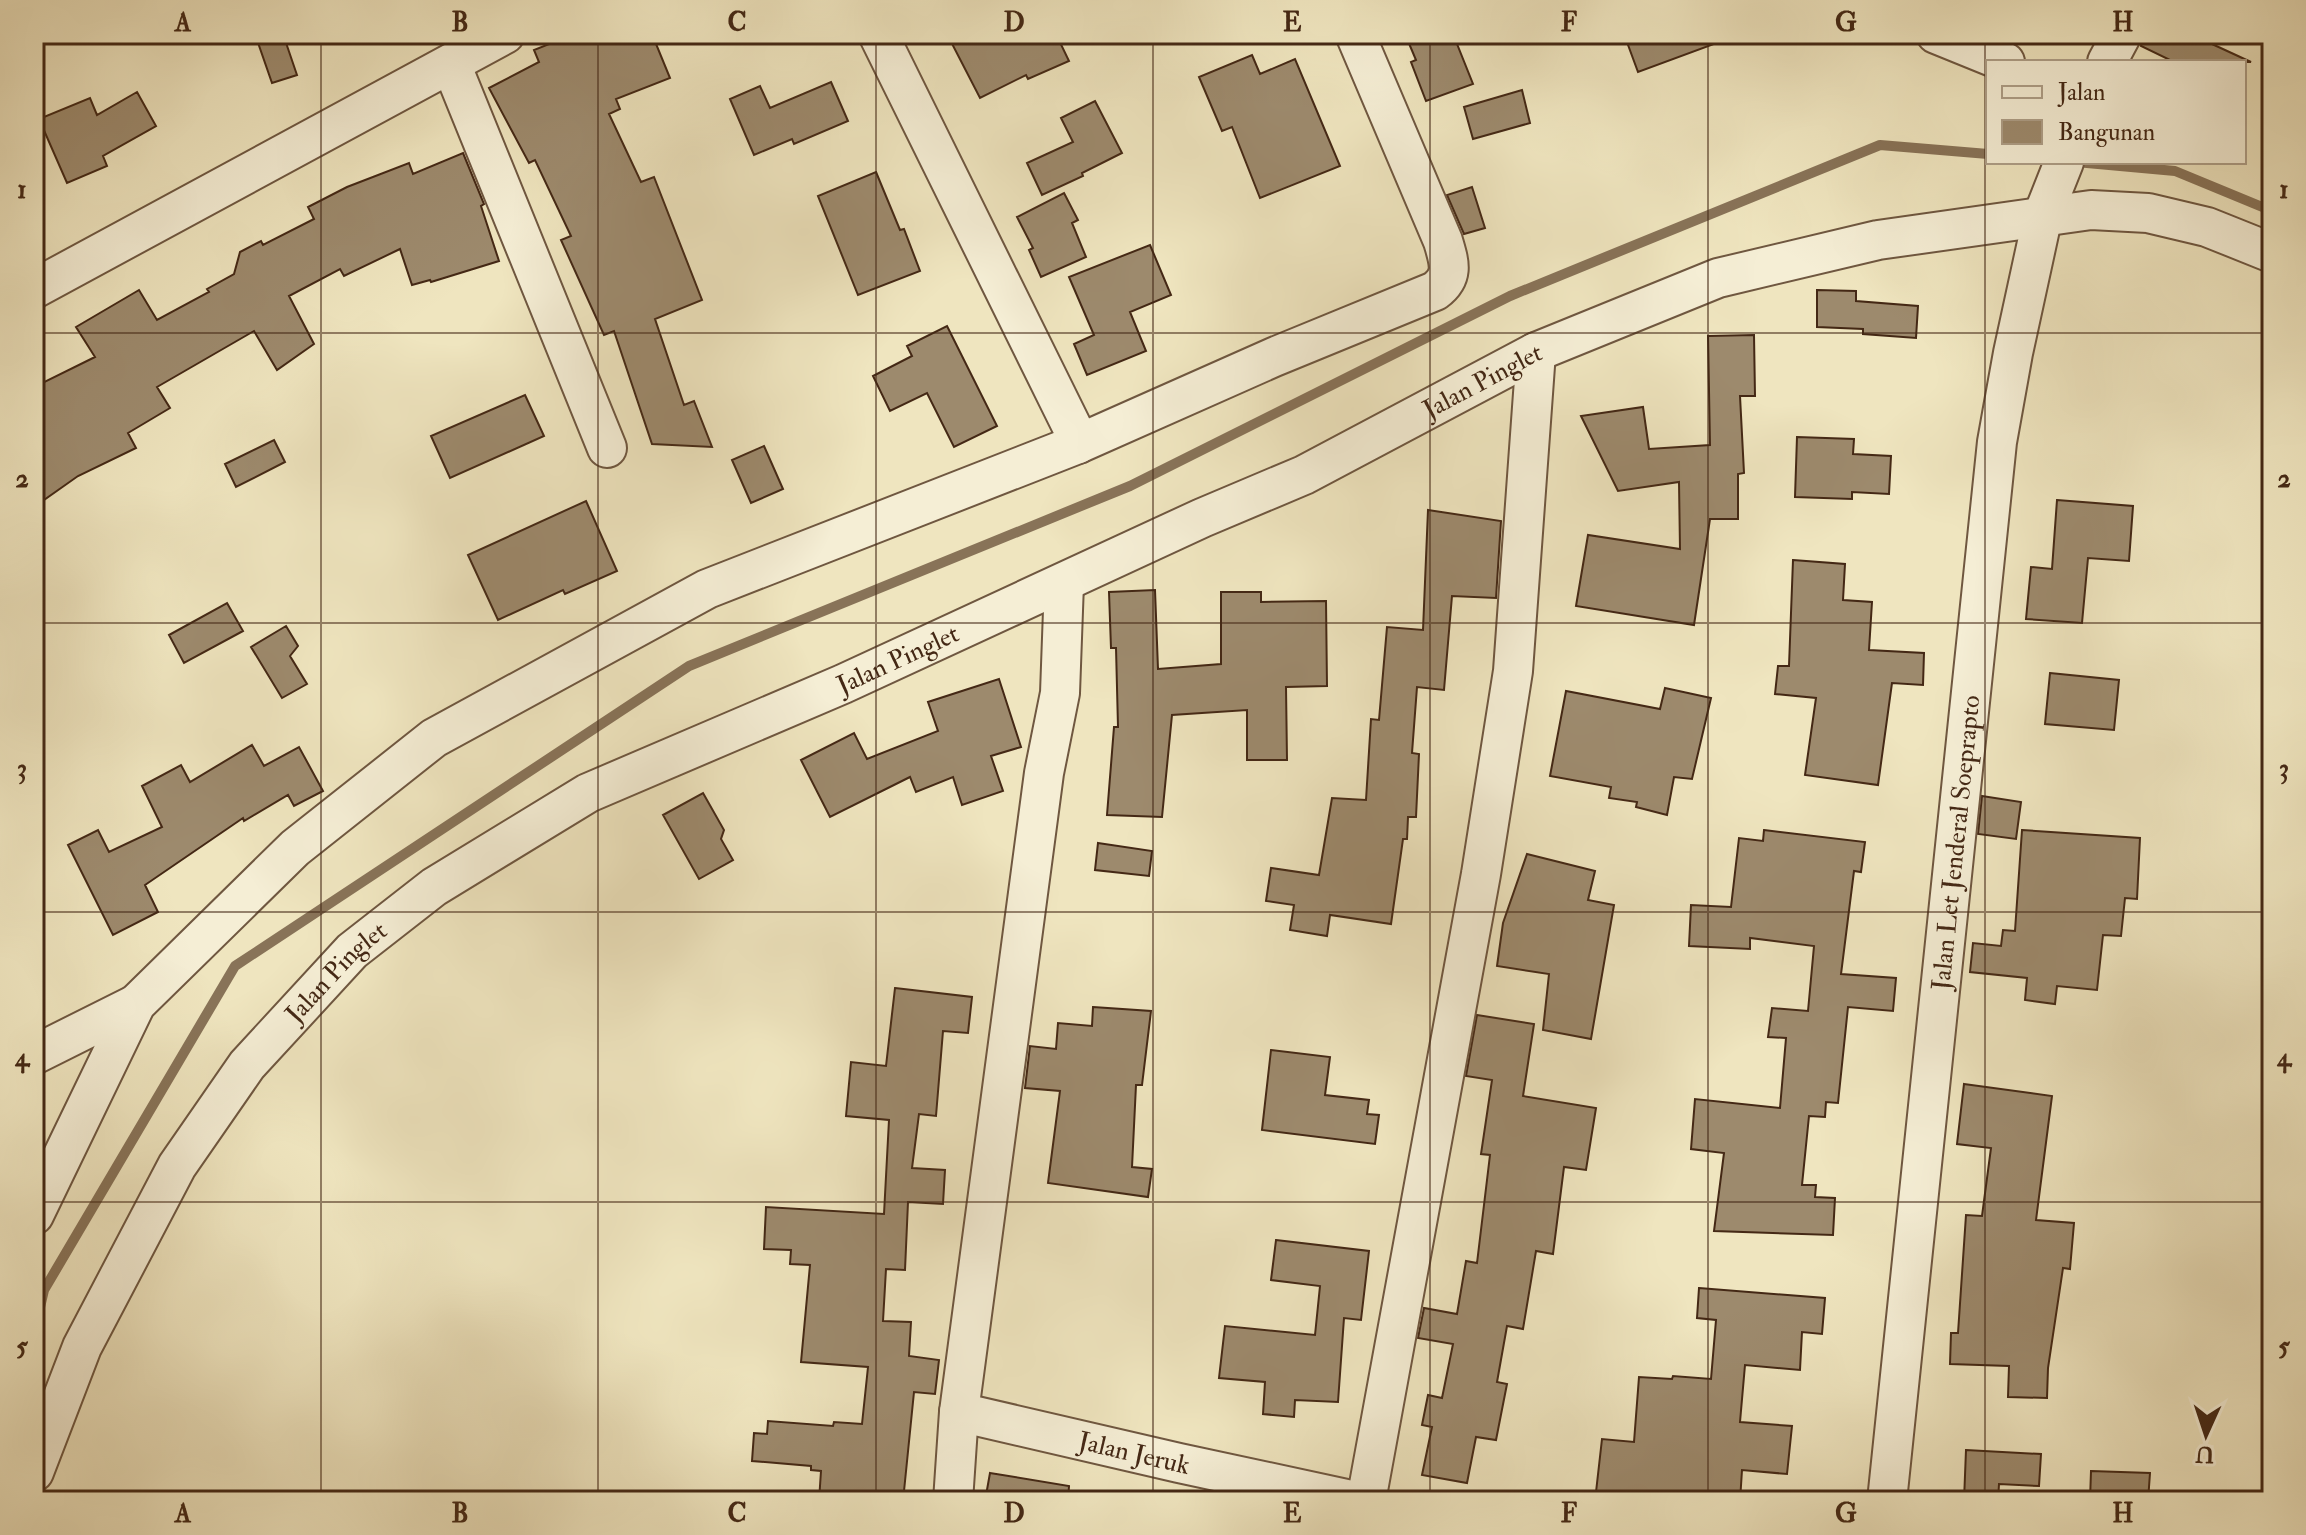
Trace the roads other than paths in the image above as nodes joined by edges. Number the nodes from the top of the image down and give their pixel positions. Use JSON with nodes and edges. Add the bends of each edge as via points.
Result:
{"nodes":[{"id":1,"x":505,"y":34,"type":"edge"},
{"id":2,"x":878,"y":34,"type":"edge"},
{"id":3,"x":1355,"y":34,"type":"edge"},
{"id":4,"x":1936,"y":34,"type":"edge"},
{"id":5,"x":2122,"y":34,"type":"edge"},
{"id":6,"x":2000,"y":60,"type":"edge"},
{"id":7,"x":2108,"y":60,"type":"edge"},
{"id":8,"x":451,"y":64,"type":"junction"},
{"id":9,"x":2054,"y":189,"type":"edge"},
{"id":10,"x":2272,"y":253,"type":"edge"},
{"id":11,"x":34,"y":289,"type":"edge"},
{"id":12,"x":1536,"y":352,"type":"junction"},
{"id":13,"x":1078,"y":444,"type":"junction"},
{"id":14,"x":607,"y":448,"type":"dead end"},
{"id":15,"x":1064,"y":583,"type":"junction"},
{"id":16,"x":136,"y":1004,"type":"junction"},
{"id":17,"x":34,"y":1055,"type":"edge"},
{"id":18,"x":34,"y":1215,"type":"edge"},
{"id":19,"x":959,"y":1412,"type":"junction"},
{"id":20,"x":34,"y":1472,"type":"edge"},
{"id":21,"x":953,"y":1501,"type":"edge"},
{"id":22,"x":1356,"y":1501,"type":"edge"},
{"id":23,"x":1366,"y":1501,"type":"edge"},
{"id":24,"x":1887,"y":1501,"type":"edge"}],
"edges":[{"from":1,"to":8,"type":"street"},
{"from":2,"to":13,"type":"street"},
{"from":3,"to":13,"type":"street","via":[[1443,241],[1449,262],[1446,281],[1435,291]]},
{"from":4,"to":6,"type":"street"},
{"from":5,"to":7,"type":"street"},
{"from":8,"to":11,"type":"street"},
{"from":8,"to":14,"type":"street"},
{"from":9,"to":10,"type":"street","name":"Jalan Pinglet","via":[[2091,210],[2148,213],[2207,227]]},
{"from":9,"to":12,"type":"street","name":"Jalan Pinglet","via":[[1878,240],[1718,278]]},
{"from":9,"to":24,"type":"street","name":"Jalan Let Jenderal Soeprapto","via":[[1997,442]]},
{"from":12,"to":15,"type":"street","name":"Jalan Pinglet","via":[[1304,475]]},
{"from":12,"to":23,"type":"street","via":[[1513,671]]},
{"from":13,"to":16,"type":"street","via":[[707,589],[434,738],[295,848]]},
{"from":15,"to":19,"type":"street","via":[[1060,693],[1044,773]]},
{"from":15,"to":20,"type":"street","name":"Jalan Pinglet","via":[[588,793],[434,887],[352,951],[247,1065],[177,1166],[82,1347]]},
{"from":16,"to":17,"type":"street"},
{"from":16,"to":18,"type":"street"},
{"from":19,"to":21,"type":"street"},
{"from":19,"to":22,"type":"street","name":"Jalan Jeruk"}]}
